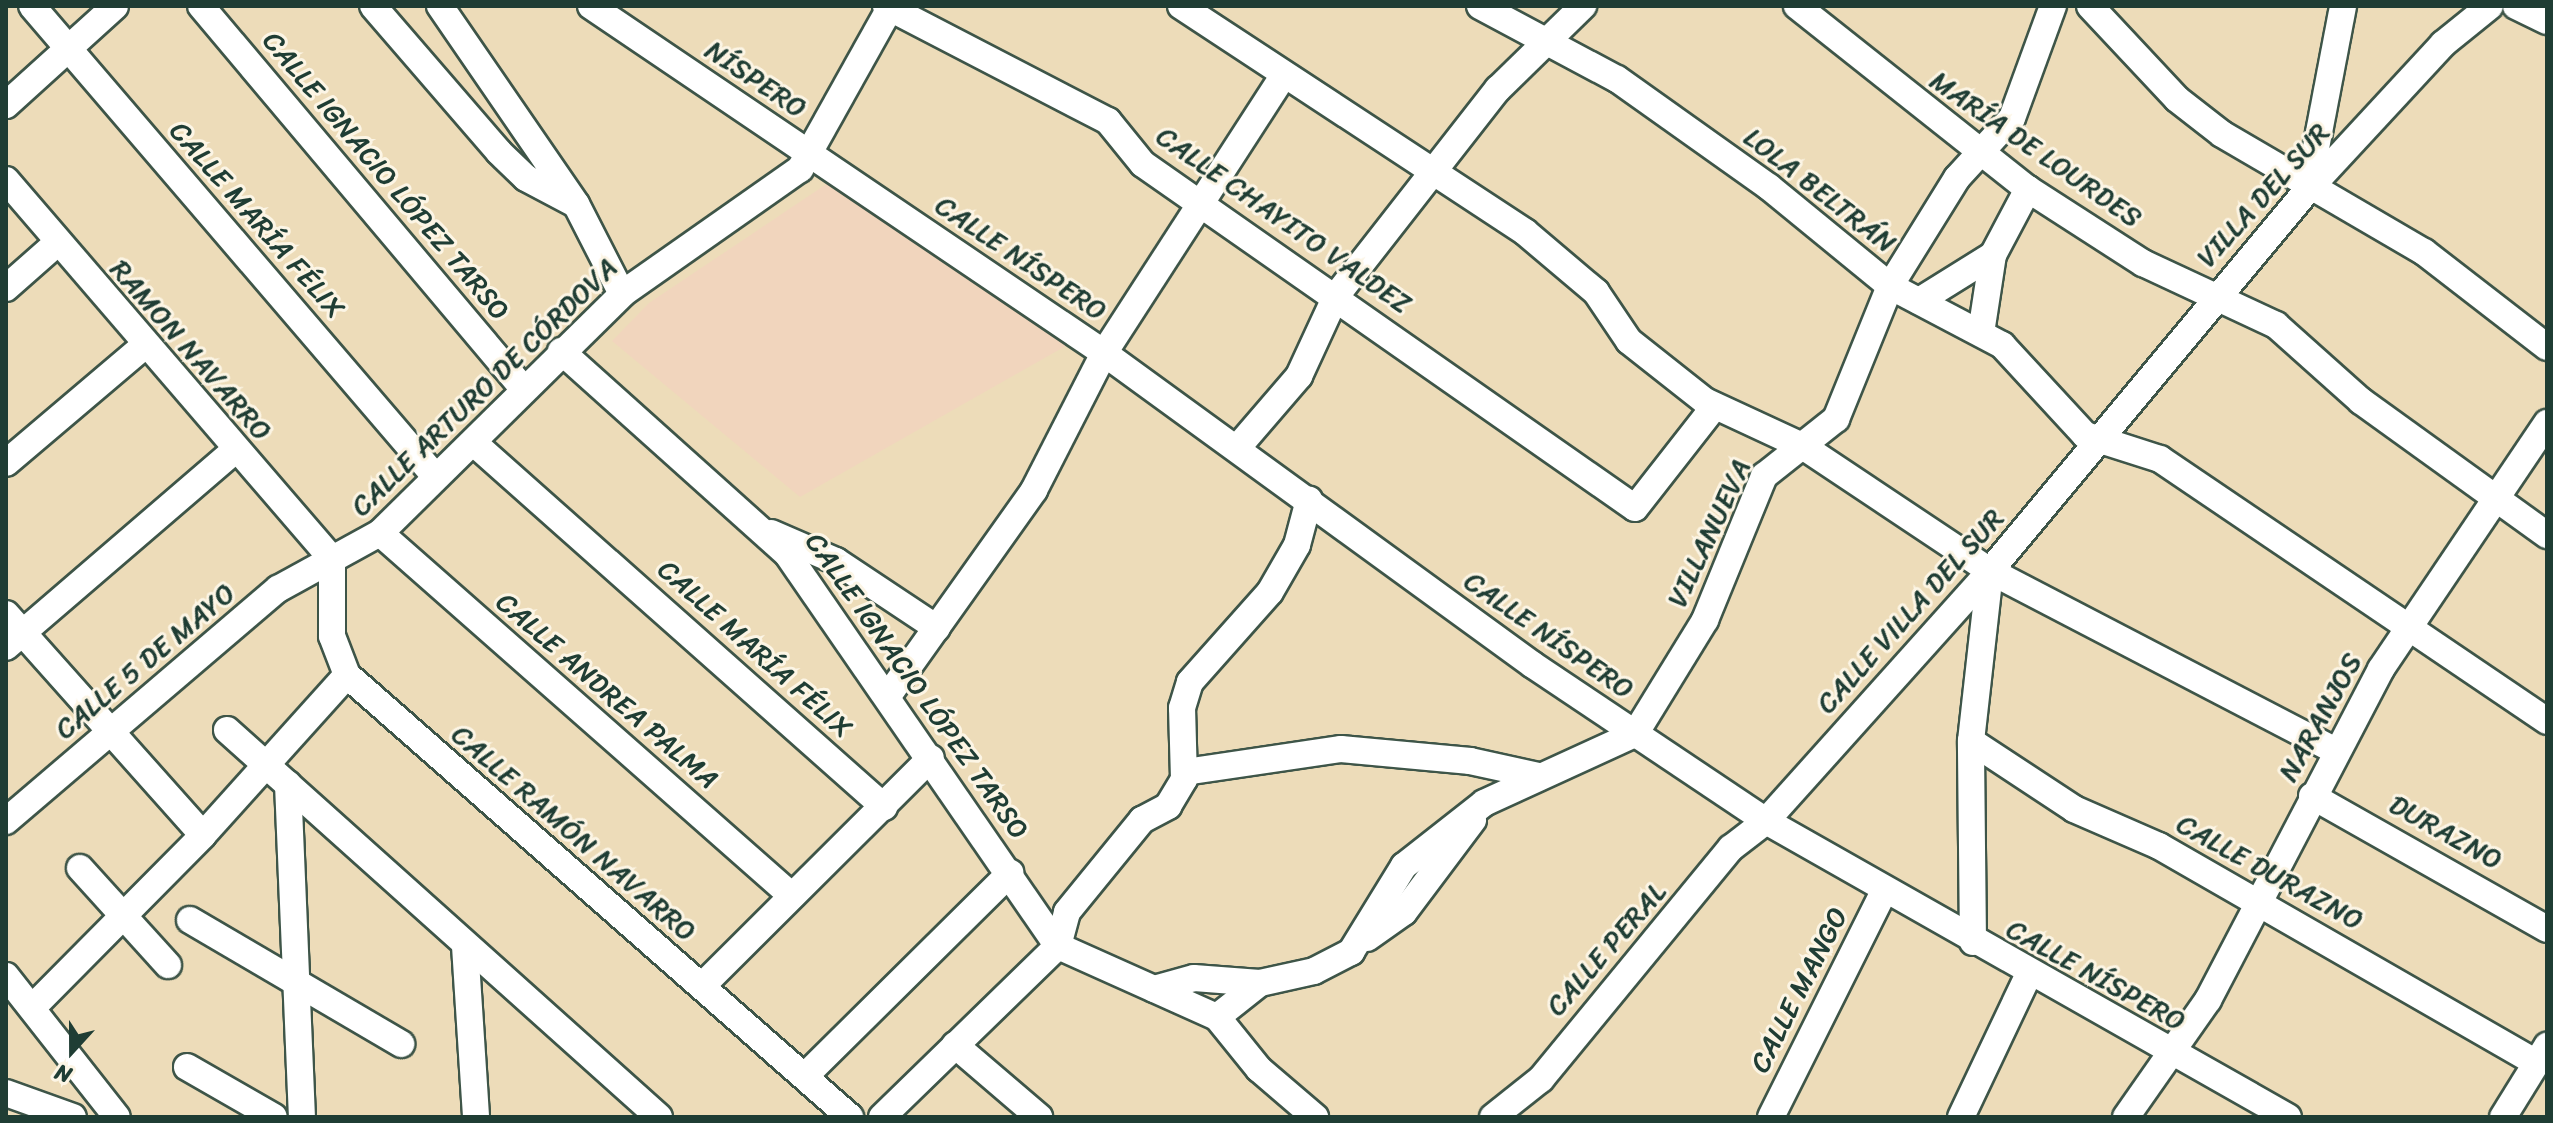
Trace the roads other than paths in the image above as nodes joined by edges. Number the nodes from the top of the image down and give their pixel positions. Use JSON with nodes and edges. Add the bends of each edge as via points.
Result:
{"nodes":[{"id":1,"x":32,"y":6,"type":"edge"},
{"id":2,"x":115,"y":6,"type":"edge"},
{"id":3,"x":201,"y":6,"type":"edge"},
{"id":4,"x":373,"y":6,"type":"edge"},
{"id":5,"x":440,"y":6,"type":"edge"},
{"id":6,"x":591,"y":6,"type":"edge"},
{"id":7,"x":1181,"y":6,"type":"edge"},
{"id":8,"x":1480,"y":6,"type":"edge"},
{"id":9,"x":1583,"y":6,"type":"edge"},
{"id":10,"x":1797,"y":6,"type":"edge"},
{"id":11,"x":2053,"y":6,"type":"edge"},
{"id":12,"x":2090,"y":6,"type":"edge"},
{"id":13,"x":2343,"y":6,"type":"edge"},
{"id":14,"x":2490,"y":6,"type":"edge"},
{"id":15,"x":2516,"y":6,"type":"edge"},
{"id":16,"x":889,"y":7,"type":"edge"},
{"id":17,"x":2547,"y":21,"type":"edge"},
{"id":18,"x":1547,"y":39,"type":"junction"},
{"id":19,"x":67,"y":49,"type":"junction"},
{"id":20,"x":1283,"y":76,"type":"junction"},
{"id":21,"x":6,"y":105,"type":"edge"},
{"id":22,"x":1983,"y":150,"type":"junction"},
{"id":23,"x":807,"y":152,"type":"junction"},
{"id":24,"x":1432,"y":173,"type":"junction"},
{"id":25,"x":6,"y":180,"type":"edge"},
{"id":26,"x":2028,"y":189,"type":"junction"},
{"id":27,"x":2308,"y":190,"type":"junction"},
{"id":28,"x":576,"y":204,"type":"junction"},
{"id":29,"x":1203,"y":204,"type":"junction"},
{"id":30,"x":57,"y":243,"type":"junction"},
{"id":31,"x":1993,"y":255,"type":"junction"},
{"id":32,"x":1890,"y":286,"type":"junction"},
{"id":33,"x":6,"y":288,"type":"edge"},
{"id":34,"x":622,"y":294,"type":"junction"},
{"id":35,"x":1336,"y":296,"type":"junction"},
{"id":36,"x":2215,"y":296,"type":"junction"},
{"id":37,"x":1919,"y":301,"type":"junction"},
{"id":38,"x":1981,"y":333,"type":"junction"},
{"id":39,"x":145,"y":345,"type":"junction"},
{"id":40,"x":2547,"y":347,"type":"edge"},
{"id":41,"x":561,"y":351,"type":"junction"},
{"id":42,"x":1104,"y":353,"type":"junction"},
{"id":43,"x":523,"y":388,"type":"junction"},
{"id":44,"x":1714,"y":407,"type":"junction"},
{"id":45,"x":2547,"y":423,"type":"edge"},
{"id":46,"x":2102,"y":443,"type":"junction"},
{"id":47,"x":475,"y":444,"type":"junction"},
{"id":48,"x":1238,"y":447,"type":"junction"},
{"id":49,"x":1804,"y":447,"type":"junction"},
{"id":50,"x":235,"y":450,"type":"junction"},
{"id":51,"x":6,"y":463,"type":"edge"},
{"id":52,"x":434,"y":475,"type":"junction"},
{"id":53,"x":1309,"y":500,"type":"junction"},
{"id":54,"x":2498,"y":500,"type":"junction"},
{"id":55,"x":767,"y":532,"type":"junction"},
{"id":56,"x":380,"y":533,"type":"junction"},
{"id":57,"x":2547,"y":535,"type":"edge"},
{"id":58,"x":332,"y":559,"type":"junction"},
{"id":59,"x":1990,"y":571,"type":"junction"},
{"id":60,"x":937,"y":628,"type":"junction"},
{"id":61,"x":2413,"y":628,"type":"junction"},
{"id":62,"x":12,"y":631,"type":"edge"},
{"id":63,"x":347,"y":675,"type":"junction"},
{"id":64,"x":890,"y":693,"type":"junction"},
{"id":65,"x":2547,"y":721,"type":"edge"},
{"id":66,"x":227,"y":730,"type":"dead end"},
{"id":67,"x":108,"y":734,"type":"junction"},
{"id":68,"x":1635,"y":734,"type":"junction"},
{"id":69,"x":1971,"y":741,"type":"junction"},
{"id":70,"x":2337,"y":752,"type":"junction"},
{"id":71,"x":931,"y":758,"type":"junction"},
{"id":72,"x":267,"y":766,"type":"junction"},
{"id":73,"x":1185,"y":772,"type":"junction"},
{"id":74,"x":1539,"y":776,"type":"junction"},
{"id":75,"x":288,"y":784,"type":"junction"},
{"id":76,"x":2312,"y":796,"type":"junction"},
{"id":77,"x":884,"y":807,"type":"junction"},
{"id":78,"x":6,"y":821,"type":"edge"},
{"id":79,"x":1766,"y":821,"type":"junction"},
{"id":80,"x":203,"y":835,"type":"junction"},
{"id":81,"x":80,"y":868,"type":"dead end"},
{"id":82,"x":1010,"y":873,"type":"junction"},
{"id":83,"x":1884,"y":891,"type":"junction"},
{"id":84,"x":792,"y":896,"type":"junction"},
{"id":85,"x":2257,"y":903,"type":"junction"},
{"id":86,"x":124,"y":915,"type":"junction"},
{"id":87,"x":190,"y":920,"type":"dead end"},
{"id":88,"x":2547,"y":929,"type":"edge"},
{"id":89,"x":1973,"y":942,"type":"junction"},
{"id":90,"x":465,"y":946,"type":"junction"},
{"id":91,"x":1058,"y":946,"type":"junction"},
{"id":92,"x":168,"y":965,"type":"dead end"},
{"id":93,"x":2029,"y":974,"type":"junction"},
{"id":94,"x":6,"y":976,"type":"edge"},
{"id":95,"x":294,"y":978,"type":"junction"},
{"id":96,"x":1260,"y":983,"type":"junction"},
{"id":97,"x":702,"y":986,"type":"junction"},
{"id":98,"x":1154,"y":989,"type":"junction"},
{"id":99,"x":32,"y":1008,"type":"junction"},
{"id":100,"x":1217,"y":1017,"type":"junction"},
{"id":101,"x":401,"y":1044,"type":"dead end"},
{"id":102,"x":955,"y":1045,"type":"junction"},
{"id":103,"x":2167,"y":1052,"type":"junction"},
{"id":104,"x":2542,"y":1055,"type":"edge"},
{"id":105,"x":187,"y":1067,"type":"dead end"},
{"id":106,"x":805,"y":1076,"type":"junction"},
{"id":107,"x":6,"y":1093,"type":"edge"},
{"id":108,"x":73,"y":1117,"type":"edge"},
{"id":109,"x":117,"y":1117,"type":"edge"},
{"id":110,"x":274,"y":1117,"type":"edge"},
{"id":111,"x":302,"y":1117,"type":"edge"},
{"id":112,"x":476,"y":1117,"type":"edge"},
{"id":113,"x":659,"y":1117,"type":"edge"},
{"id":114,"x":850,"y":1117,"type":"edge"},
{"id":115,"x":882,"y":1117,"type":"edge"},
{"id":116,"x":1039,"y":1117,"type":"edge"},
{"id":117,"x":1315,"y":1117,"type":"edge"},
{"id":118,"x":1493,"y":1117,"type":"edge"},
{"id":119,"x":1771,"y":1117,"type":"edge"},
{"id":120,"x":1961,"y":1117,"type":"edge"},
{"id":121,"x":2126,"y":1117,"type":"edge"},
{"id":122,"x":2288,"y":1117,"type":"edge"},
{"id":123,"x":2503,"y":1117,"type":"edge"}],
"edges":[{"from":1,"to":19,"type":"street","name":"CALLE MARÍA FÉLIX"},
{"from":2,"to":19,"type":"street"},
{"from":3,"to":43,"type":"street","name":"CALLE IGNACIO LÓPEZ TARSO"},
{"from":4,"to":28,"type":"street","via":[[499,152],[526,178]]},
{"from":5,"to":28,"type":"street"},
{"from":6,"to":23,"type":"street","name":"NÍSPERO"},
{"from":7,"to":20,"type":"street"},
{"from":8,"to":18,"type":"street","name":"LOLA BELTRÁN"},
{"from":9,"to":18,"type":"street"},
{"from":10,"to":22,"type":"street","name":"MARÍA DE LOURDES","via":[[1902,95]]},
{"from":11,"to":22,"type":"street","name":"VILLANUEVA","via":[[2012,118]]},
{"from":12,"to":27,"type":"street","via":[[2177,99]]},
{"from":13,"to":27,"type":"street"},
{"from":14,"to":27,"type":"street","name":"VILLA DEL SUR","via":[[2443,44]]},
{"from":15,"to":17,"type":"street"},
{"from":16,"to":23,"type":"street","name":"CALLE ARTURO DE CÓRDOVA"},
{"from":16,"to":29,"type":"street","name":"CALLE CHAYITO VALDEZ","via":[[1108,121],[1143,164]]},
{"from":18,"to":24,"type":"street"},
{"from":18,"to":32,"type":"street","name":"LOLA BELTRÁN","via":[[1671,116]]},
{"from":19,"to":21,"type":"street"},
{"from":19,"to":52,"type":"street","name":"CALLE MARÍA FÉLIX"},
{"from":20,"to":24,"type":"street"},
{"from":20,"to":29,"type":"street"},
{"from":22,"to":26,"type":"street","name":"MARÍA DE LOURDES"},
{"from":22,"to":32,"type":"street","name":"VILLANUEVA"},
{"from":23,"to":34,"type":"street","name":"CALLE ARTURO DE CÓRDOVA","via":[[800,169]]},
{"from":23,"to":42,"type":"street","name":"CALLE NÍSPERO"},
{"from":24,"to":35,"type":"street"},
{"from":24,"to":44,"type":"street","via":[[1571,268],[1629,341]]},
{"from":25,"to":30,"type":"street","name":"RAMON NAVARRO"},
{"from":26,"to":31,"type":"street"},
{"from":26,"to":36,"type":"street","name":"MARÍA DE LOURDES","via":[[2143,263]]},
{"from":27,"to":36,"type":"street","name":"VILLA DEL SUR"},
{"from":27,"to":40,"type":"street","via":[[2424,252]]},
{"from":28,"to":34,"type":"street"},
{"from":29,"to":35,"type":"street","name":"CALLE CHAYITO VALDEZ"},
{"from":29,"to":42,"type":"street"},
{"from":30,"to":33,"type":"street"},
{"from":30,"to":39,"type":"street","name":"RAMON NAVARRO"},
{"from":31,"to":37,"type":"street"},
{"from":31,"to":38,"type":"street"},
{"from":32,"to":37,"type":"street","name":"LOLA BELTRÁN"},
{"from":32,"to":49,"type":"street","name":"VILLANUEVA","via":[[1836,419]]},
{"from":34,"to":41,"type":"street","name":"CALLE ARTURO DE CÓRDOVA"},
{"from":35,"to":44,"type":"street","name":"CALLE CHAYITO VALDEZ","via":[[1635,508]]},
{"from":35,"to":48,"type":"street","via":[[1299,376]]},
{"from":36,"to":46,"type":"street","name":"VILLA DEL SUR"},
{"from":36,"to":54,"type":"street","name":"MARÍA DE LOURDES","via":[[2276,325],[2342,386]]},
{"from":37,"to":38,"type":"street","name":"LOLA BELTRÁN"},
{"from":38,"to":46,"type":"street","name":"LOLA BELTRÁN","via":[[2022,364],[2059,412]]},
{"from":39,"to":50,"type":"street","name":"RAMON NAVARRO"},
{"from":39,"to":51,"type":"street"},
{"from":41,"to":43,"type":"street","name":"CALLE ARTURO DE CÓRDOVA"},
{"from":41,"to":55,"type":"street","name":"CALLE IGNACIO LÓPEZ TARSO"},
{"from":42,"to":48,"type":"street","name":"CALLE NÍSPERO"},
{"from":42,"to":60,"type":"street","via":[[1067,437]]},
{"from":43,"to":47,"type":"street","name":"CALLE ARTURO DE CÓRDOVA"},
{"from":44,"to":49,"type":"street"},
{"from":45,"to":54,"type":"street","name":"NARANJOS"},
{"from":46,"to":59,"type":"street","name":"CALLE VILLA DEL SUR"},
{"from":46,"to":61,"type":"street","via":[[2160,459]]},
{"from":47,"to":52,"type":"street","name":"CALLE ARTURO DE CÓRDOVA"},
{"from":47,"to":77,"type":"street","name":"CALLE MARÍA FÉLIX"},
{"from":48,"to":53,"type":"street","name":"CALLE NÍSPERO"},
{"from":49,"to":59,"type":"street"},
{"from":49,"to":68,"type":"street","name":"VILLANUEVA","via":[[1764,476],[1705,620]]},
{"from":50,"to":58,"type":"street","name":"RAMON NAVARRO"},
{"from":50,"to":62,"type":"street"},
{"from":52,"to":56,"type":"street","name":"CALLE ARTURO DE CÓRDOVA"},
{"from":53,"to":68,"type":"street","name":"CALLE NÍSPERO"},
{"from":53,"to":73,"type":"street","via":[[1297,545],[1270,592],[1190,682],[1182,708]]},
{"from":54,"to":57,"type":"street","name":"MARÍA DE LOURDES"},
{"from":54,"to":61,"type":"street","name":"NARANJOS"},
{"from":55,"to":60,"type":"street","via":[[836,561]]},
{"from":55,"to":64,"type":"street","name":"CALLE IGNACIO LÓPEZ TARSO"},
{"from":56,"to":58,"type":"street","name":"CALLE ARTURO DE CÓRDOVA"},
{"from":56,"to":84,"type":"street","name":"CALLE ANDREA PALMA"},
{"from":58,"to":63,"type":"street","name":"CALLE RAMÓN NAVARRO","via":[[332,636]]},
{"from":58,"to":67,"type":"street","name":"CALLE 5 DE MAYO","via":[[278,589]]},
{"from":59,"to":69,"type":"street"},
{"from":59,"to":70,"type":"street"},
{"from":59,"to":79,"type":"street","name":"CALLE VILLA DEL SUR"},
{"from":60,"to":64,"type":"street"},
{"from":61,"to":65,"type":"street"},
{"from":61,"to":70,"type":"street","name":"NARANJOS","via":[[2381,669]]},
{"from":62,"to":67,"type":"street"},
{"from":63,"to":72,"type":"street"},
{"from":63,"to":97,"type":"street","name":"CALLE RAMÓN NAVARRO"},
{"from":64,"to":71,"type":"street","name":"CALLE IGNACIO LÓPEZ TARSO"},
{"from":66,"to":72,"type":"street"},
{"from":67,"to":78,"type":"street","name":"CALLE 5 DE MAYO"},
{"from":67,"to":80,"type":"street"},
{"from":68,"to":74,"type":"street"},
{"from":68,"to":79,"type":"street","name":"CALLE NÍSPERO"},
{"from":69,"to":85,"type":"street","name":"CALLE DURAZNO","via":[[2074,809]]},
{"from":69,"to":89,"type":"street"},
{"from":70,"to":76,"type":"street","name":"NARANJOS"},
{"from":71,"to":77,"type":"street"},
{"from":71,"to":82,"type":"street","name":"CALLE IGNACIO LÓPEZ TARSO"},
{"from":72,"to":75,"type":"street"},
{"from":72,"to":80,"type":"street"},
{"from":73,"to":74,"type":"street","via":[[1341,749],[1470,761]]},
{"from":73,"to":91,"type":"street","via":[[1168,806],[1142,820],[1067,912]]},
{"from":74,"to":96,"type":"street","via":[[1484,803],[1404,866],[1364,940],[1314,971]]},
{"from":75,"to":90,"type":"street"},
{"from":75,"to":95,"type":"street"},
{"from":76,"to":85,"type":"street","name":"NARANJOS"},
{"from":76,"to":88,"type":"street","name":"DURAZNO"},
{"from":77,"to":84,"type":"street"},
{"from":79,"to":83,"type":"street","name":"CALLE NÍSPERO"},
{"from":79,"to":118,"type":"street","name":"CALLE PERAL","via":[[1731,848],[1541,1079]]},
{"from":80,"to":86,"type":"street"},
{"from":81,"to":86,"type":"street"},
{"from":82,"to":91,"type":"street","name":"CALLE IGNACIO LÓPEZ TARSO"},
{"from":82,"to":106,"type":"street"},
{"from":83,"to":89,"type":"street","name":"CALLE NÍSPERO"},
{"from":83,"to":119,"type":"street","name":"CALLE MANGO"},
{"from":84,"to":97,"type":"street"},
{"from":85,"to":103,"type":"street","name":"NARANJOS","via":[[2208,1000]]},
{"from":85,"to":104,"type":"street","name":"CALLE DURAZNO"},
{"from":86,"to":92,"type":"street"},
{"from":86,"to":99,"type":"street"},
{"from":87,"to":95,"type":"street"},
{"from":89,"to":93,"type":"street","name":"CALLE NÍSPERO"},
{"from":90,"to":112,"type":"street"},
{"from":90,"to":113,"type":"street"},
{"from":91,"to":98,"type":"street"},
{"from":91,"to":102,"type":"street"},
{"from":93,"to":103,"type":"street","name":"CALLE NÍSPERO"},
{"from":93,"to":120,"type":"street"},
{"from":94,"to":99,"type":"street"},
{"from":95,"to":101,"type":"street"},
{"from":95,"to":111,"type":"street"},
{"from":96,"to":98,"type":"street","via":[[1194,978]]},
{"from":96,"to":100,"type":"street"},
{"from":97,"to":106,"type":"street","name":"CALLE RAMÓN NAVARRO"},
{"from":98,"to":100,"type":"street"},
{"from":99,"to":109,"type":"street"},
{"from":100,"to":117,"type":"street","via":[[1259,1069]]},
{"from":102,"to":115,"type":"street"},
{"from":102,"to":116,"type":"street"},
{"from":103,"to":121,"type":"street","name":"NARANJOS"},
{"from":103,"to":122,"type":"street","name":"CALLE NÍSPERO"},
{"from":104,"to":123,"type":"street"},
{"from":105,"to":110,"type":"street"},
{"from":106,"to":114,"type":"street","name":"CALLE RAMÓN NAVARRO"},
{"from":107,"to":108,"type":"street"}]}
